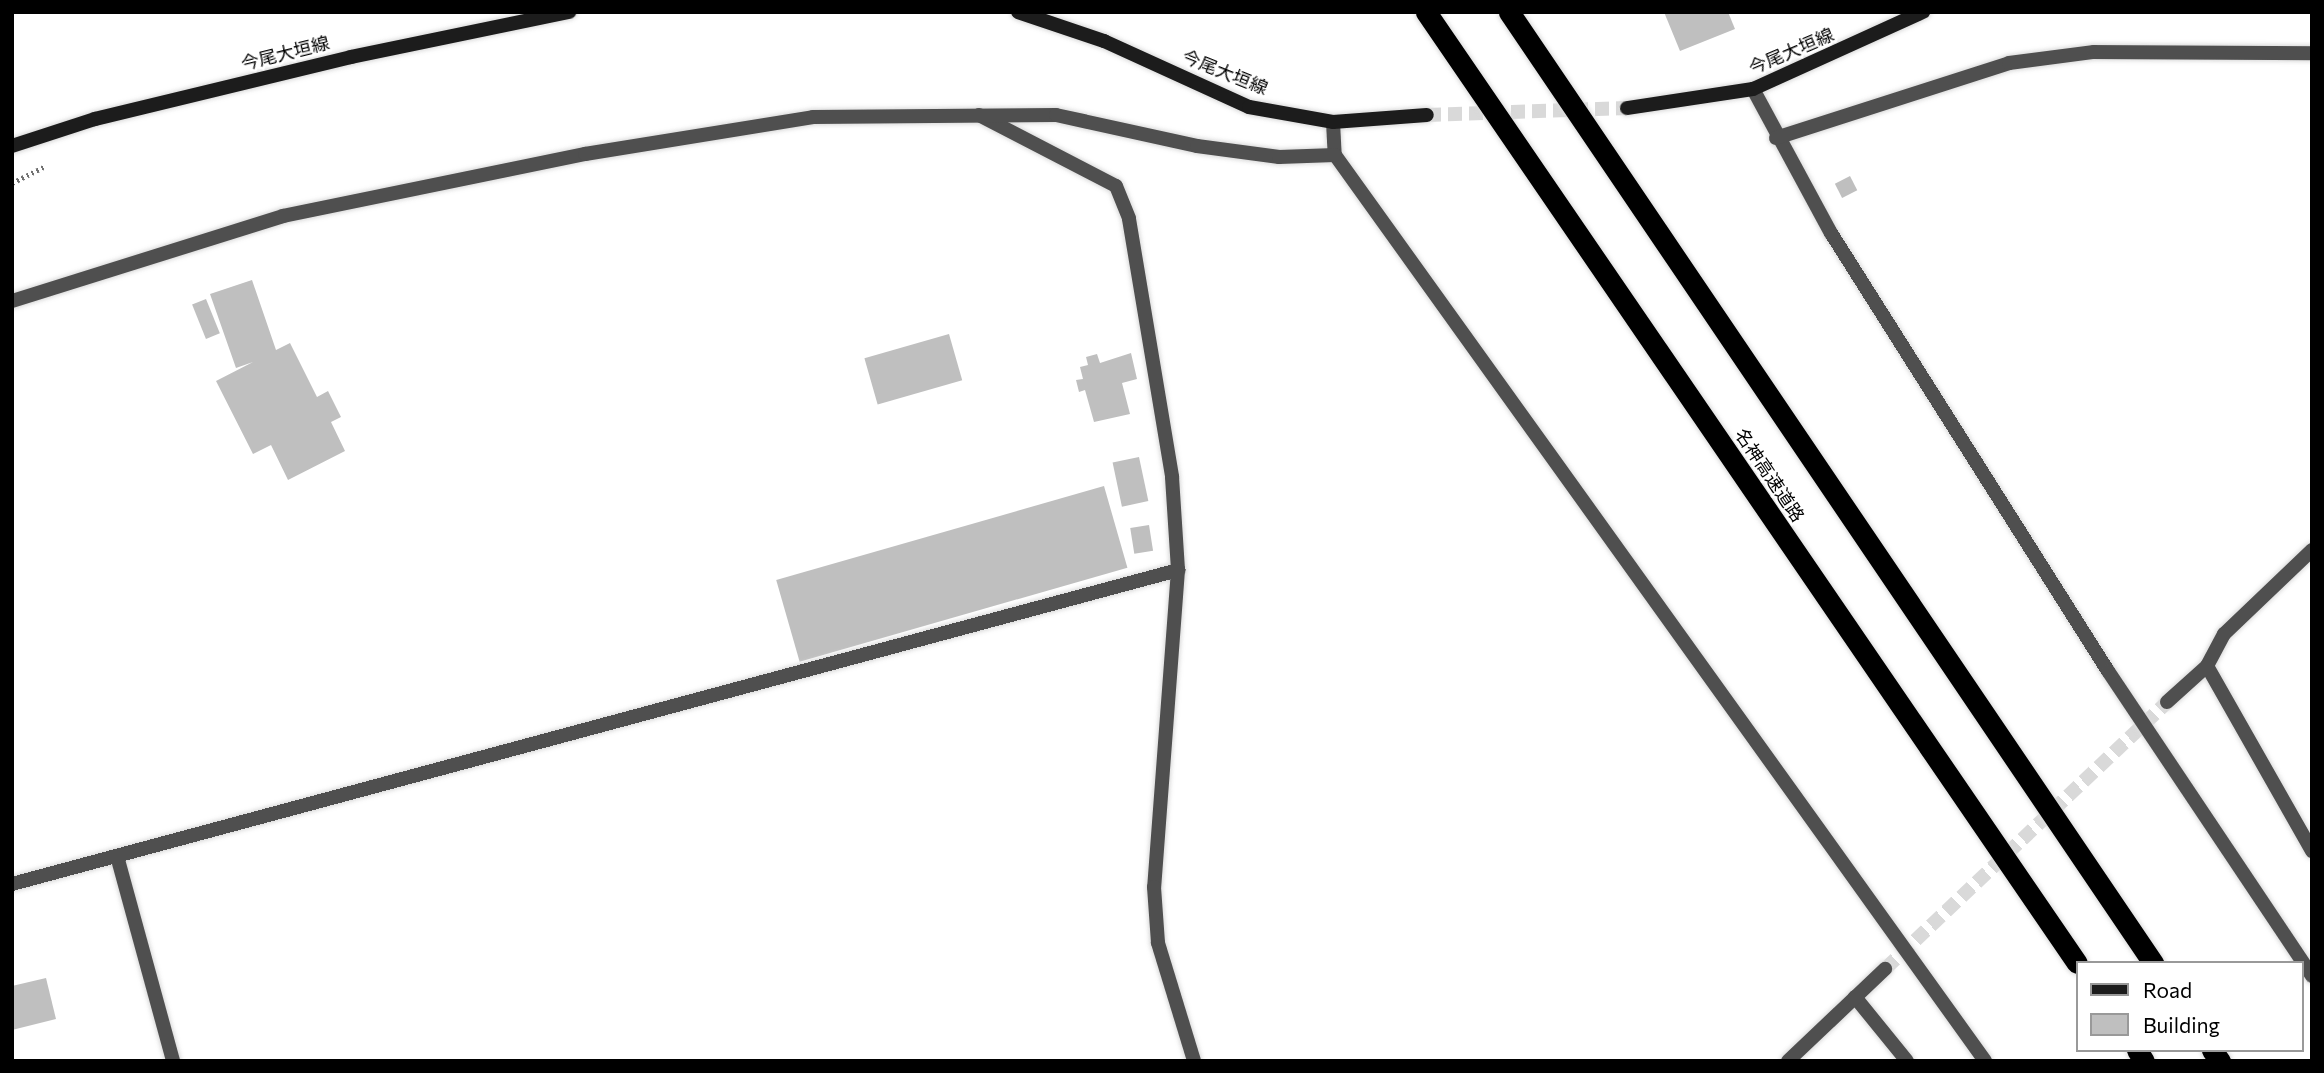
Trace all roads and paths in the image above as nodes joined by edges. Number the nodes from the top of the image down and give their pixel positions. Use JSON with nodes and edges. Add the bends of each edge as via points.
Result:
{"nodes":[{"id":1,"x":569,"y":12,"type":"edge"},
{"id":2,"x":1018,"y":12,"type":"edge"},
{"id":3,"x":1426,"y":12,"type":"edge"},
{"id":4,"x":1509,"y":12,"type":"edge"},
{"id":5,"x":1923,"y":12,"type":"edge"},
{"id":6,"x":2312,"y":53,"type":"edge"},
{"id":7,"x":1753,"y":89,"type":"junction"},
{"id":8,"x":1627,"y":108,"type":"tunnel mouth"},
{"id":9,"x":975,"y":113,"type":"junction"},
{"id":10,"x":1427,"y":115,"type":"tunnel mouth"},
{"id":11,"x":1333,"y":122,"type":"junction"},
{"id":12,"x":1776,"y":138,"type":"junction"},
{"id":13,"x":12,"y":146,"type":"edge"},
{"id":14,"x":1335,"y":155,"type":"junction"},
{"id":15,"x":12,"y":301,"type":"edge"},
{"id":16,"x":2312,"y":550,"type":"edge"},
{"id":17,"x":1178,"y":570,"type":"junction"},
{"id":18,"x":2207,"y":666,"type":"junction"},
{"id":19,"x":2166,"y":702,"type":"tunnel mouth"},
{"id":20,"x":2312,"y":851,"type":"edge"},
{"id":21,"x":117,"y":856,"type":"junction"},
{"id":22,"x":12,"y":884,"type":"edge"},
{"id":23,"x":2152,"y":961,"type":"edge"},
{"id":24,"x":2302,"y":961,"type":"edge"},
{"id":25,"x":2076,"y":963,"type":"edge"},
{"id":26,"x":1885,"y":969,"type":"tunnel mouth"},
{"id":27,"x":1855,"y":997,"type":"junction"},
{"id":28,"x":173,"y":1061,"type":"edge"},
{"id":29,"x":1194,"y":1061,"type":"edge"},
{"id":30,"x":1788,"y":1061,"type":"edge"},
{"id":31,"x":1907,"y":1061,"type":"edge"},
{"id":32,"x":1985,"y":1061,"type":"edge"}],
"edges":[{"from":1,"to":13,"type":"main road","name":"今尾大垣線","via":[[351,57],[95,119]]},
{"from":2,"to":11,"type":"main road","name":"今尾大垣線","via":[[1104,41],[1249,107]]},
{"from":3,"to":25,"type":"highway","name":"名神高速道路"},
{"from":4,"to":23,"type":"highway"},
{"from":5,"to":7,"type":"main road","name":"今尾大垣線"},
{"from":6,"to":12,"type":"street","via":[[2094,52],[2009,63]]},
{"from":7,"to":8,"type":"main road","name":"今尾大垣線"},
{"from":7,"to":12,"type":"street"},
{"from":9,"to":14,"type":"street","via":[[1056,115],[1197,146],[1279,157]]},
{"from":9,"to":15,"type":"street","via":[[813,117],[584,154],[283,216]]},
{"from":9,"to":17,"type":"street","via":[[1116,186],[1129,219],[1153,349],[1172,477]]},
{"from":10,"to":11,"type":"main road","name":"今尾大垣線"},
{"from":11,"to":14,"type":"street"},
{"from":12,"to":24,"type":"street","via":[[2108,671]]},
{"from":14,"to":32,"type":"street"},
{"from":16,"to":18,"type":"street","via":[[2224,634]]},
{"from":17,"to":21,"type":"street"},
{"from":17,"to":29,"type":"street","via":[[1154,887],[1158,943]]},
{"from":18,"to":19,"type":"street"},
{"from":18,"to":20,"type":"street"},
{"from":21,"to":22,"type":"street"},
{"from":21,"to":28,"type":"street"},
{"from":26,"to":27,"type":"street"},
{"from":27,"to":30,"type":"street"},
{"from":27,"to":31,"type":"street"}]}
